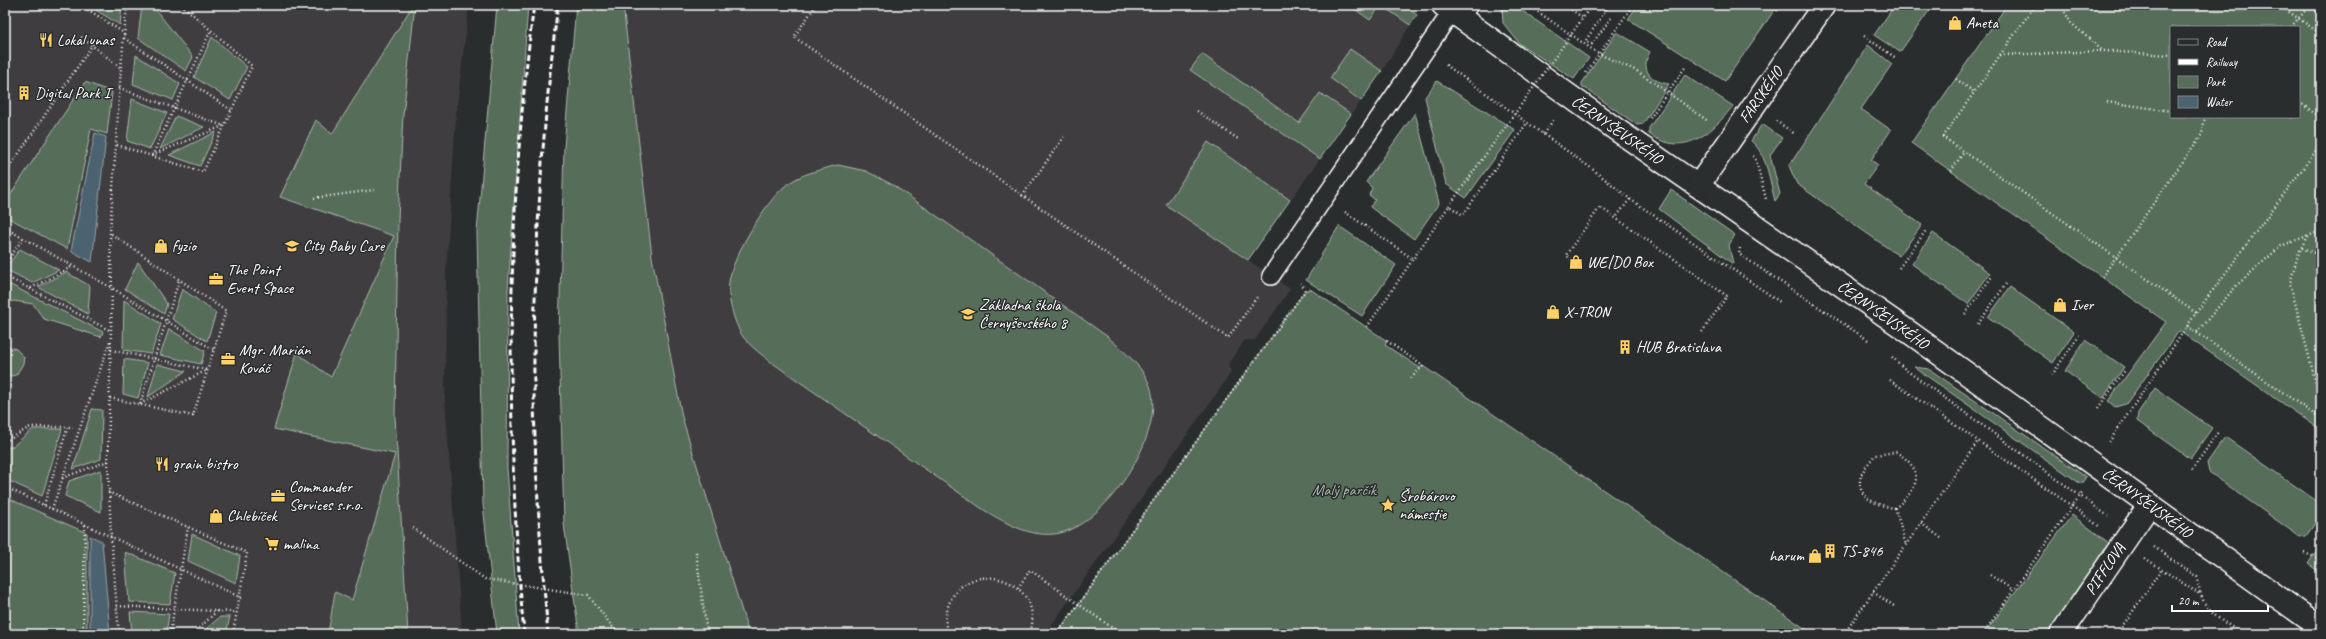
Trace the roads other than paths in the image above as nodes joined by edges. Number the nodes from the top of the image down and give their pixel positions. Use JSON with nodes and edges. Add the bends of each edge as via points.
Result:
{"nodes":[{"id":1,"x":1824,"y":5,"type":"edge"},
{"id":2,"x":1456,"y":10,"type":"edge"},
{"id":3,"x":1698,"y":186,"type":"junction"},
{"id":4,"x":1274,"y":272,"type":"road end"},
{"id":5,"x":2150,"y":504,"type":"junction"},
{"id":6,"x":2321,"y":628,"type":"edge"},
{"id":7,"x":2061,"y":634,"type":"edge"}],
"edges":[{"from":1,"to":3,"type":"street","name":"FARSKÉHO"},
{"from":2,"to":3,"type":"street","name":"ČERNYŠEVSKÉHO","via":[[1634,142]]},
{"from":2,"to":4,"type":"lane","via":[[1425,51]]},
{"from":3,"to":5,"type":"street","name":"ČERNYŠEVSKÉHO","via":[[1909,332]]},
{"from":5,"to":6,"type":"street","name":"ČERNYŠEVSKÉHO"},
{"from":5,"to":7,"type":"street","name":"PIFFLOVA"}]}
